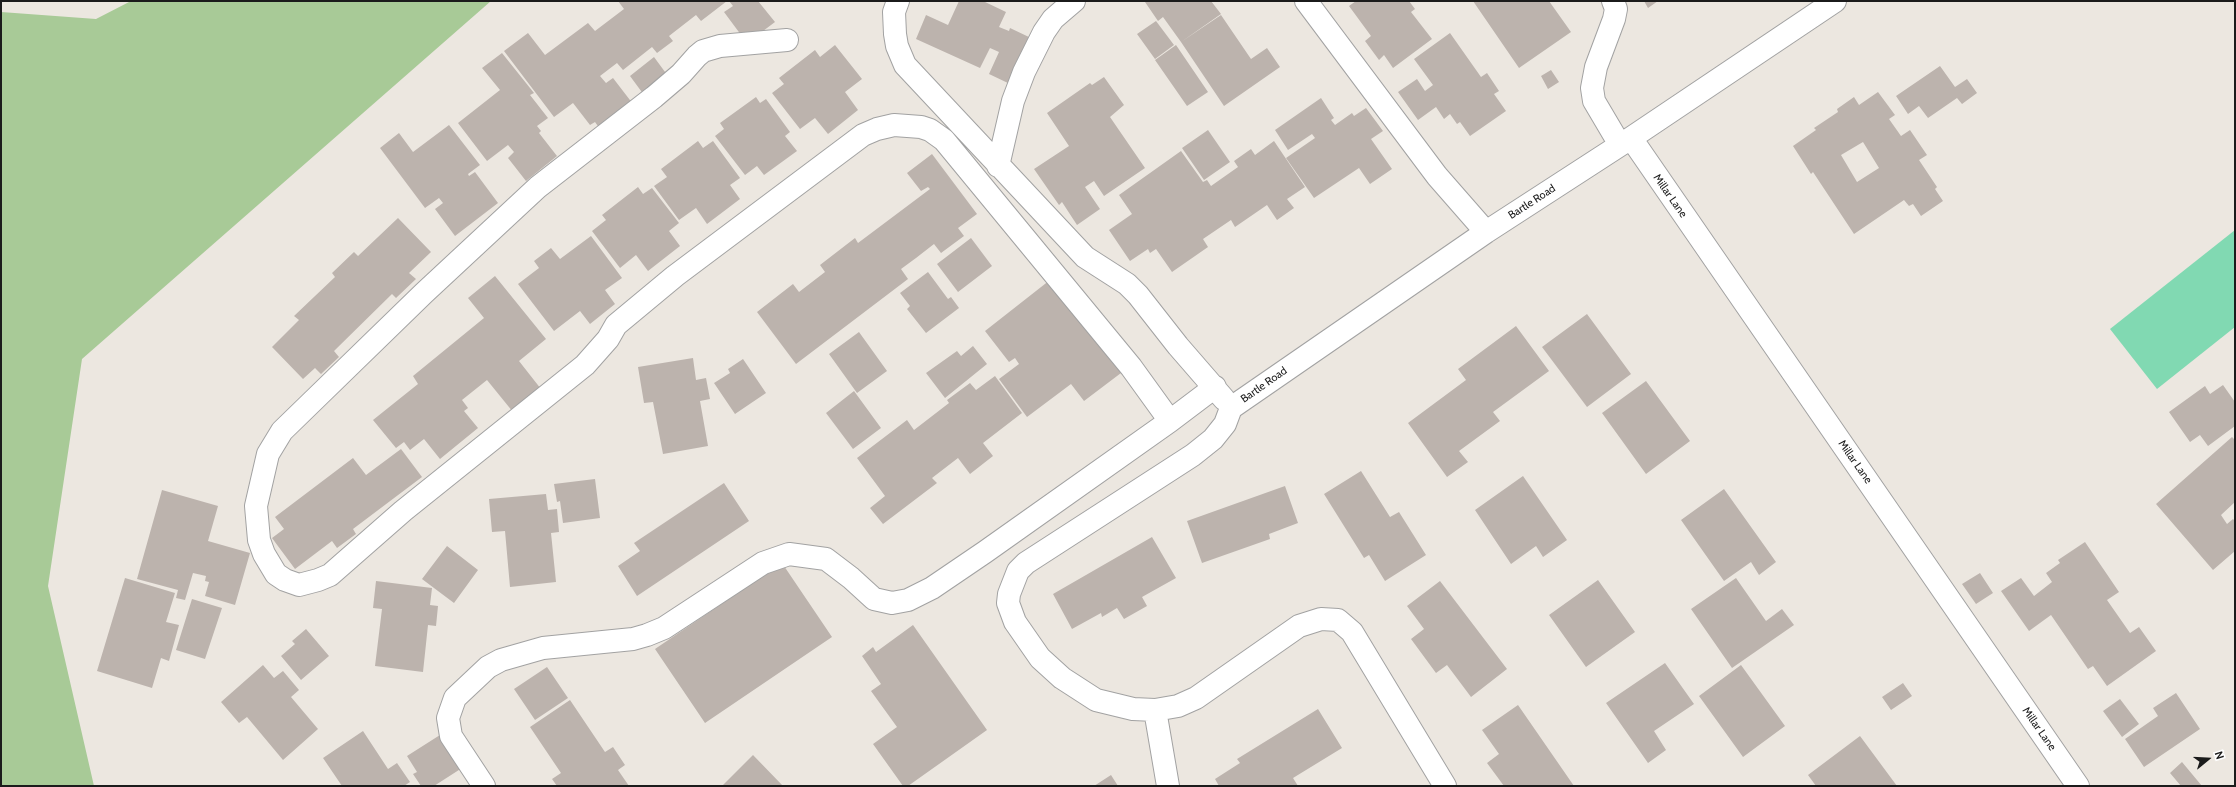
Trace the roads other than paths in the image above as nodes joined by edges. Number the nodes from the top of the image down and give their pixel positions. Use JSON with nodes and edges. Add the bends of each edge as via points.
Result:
{"nodes":[{"id":1,"x":898,"y":1,"type":"edge"},
{"id":2,"x":1074,"y":1,"type":"edge"},
{"id":3,"x":1306,"y":1,"type":"edge"},
{"id":4,"x":1612,"y":1,"type":"edge"},
{"id":5,"x":1835,"y":1,"type":"edge"},
{"id":6,"x":787,"y":40,"type":"dead end"},
{"id":7,"x":1625,"y":142,"type":"junction"},
{"id":8,"x":998,"y":166,"type":"junction"},
{"id":9,"x":1486,"y":232,"type":"junction"},
{"id":10,"x":1215,"y":387,"type":"junction"},
{"id":11,"x":1231,"y":408,"type":"junction"},
{"id":12,"x":1170,"y":421,"type":"junction"},
{"id":13,"x":1154,"y":710,"type":"junction"},
{"id":14,"x":484,"y":786,"type":"edge"},
{"id":15,"x":1168,"y":786,"type":"edge"},
{"id":16,"x":1445,"y":786,"type":"edge"},
{"id":17,"x":2078,"y":786,"type":"edge"}],
"edges":[{"from":1,"to":8,"type":"street","via":[[894,12],[895,34],[905,65]]},
{"from":2,"to":8,"type":"street","via":[[1053,19],[1024,72],[1013,101]]},
{"from":3,"to":9,"type":"street","via":[[1437,176]]},
{"from":4,"to":7,"type":"street","name":"Millar Lane","via":[[1616,9],[1614,19],[1596,67],[1592,88],[1594,101]]},
{"from":5,"to":7,"type":"street","name":"Bartle Road"},
{"from":6,"to":12,"type":"street","via":[[720,46],[703,51],[654,97],[538,186],[282,431],[268,454],[256,506],[259,540],[276,574],[299,585],[330,575],[403,511],[585,365],[608,339],[616,325],[675,276],[863,135],[894,125],[921,127],[944,140],[1131,367]]},
{"from":7,"to":9,"type":"street","name":"Bartle Road"},
{"from":7,"to":17,"type":"street","name":"Millar Lane"},
{"from":8,"to":10,"type":"street","via":[[1085,257],[1127,284],[1138,295],[1178,346]]},
{"from":9,"to":11,"type":"street","name":"Bartle Road"},
{"from":10,"to":11,"type":"street"},
{"from":10,"to":12,"type":"street"},
{"from":11,"to":13,"type":"street","via":[[1225,424],[1213,439],[1193,455],[1026,563],[1018,571],[1009,594],[1008,603],[1016,622],[1040,658],[1062,678],[1096,700],[1133,709]]},
{"from":12,"to":14,"type":"street","via":[[985,552],[932,588],[908,600],[892,603],[874,599],[826,559],[790,554],[763,563],[664,628],[647,635],[633,639],[543,648],[501,660],[488,667],[454,698],[448,718],[451,736]]},
{"from":13,"to":15,"type":"street"},
{"from":13,"to":16,"type":"street","via":[[1178,706],[1196,698],[1299,626],[1321,619],[1338,620],[1352,632]]}]}
